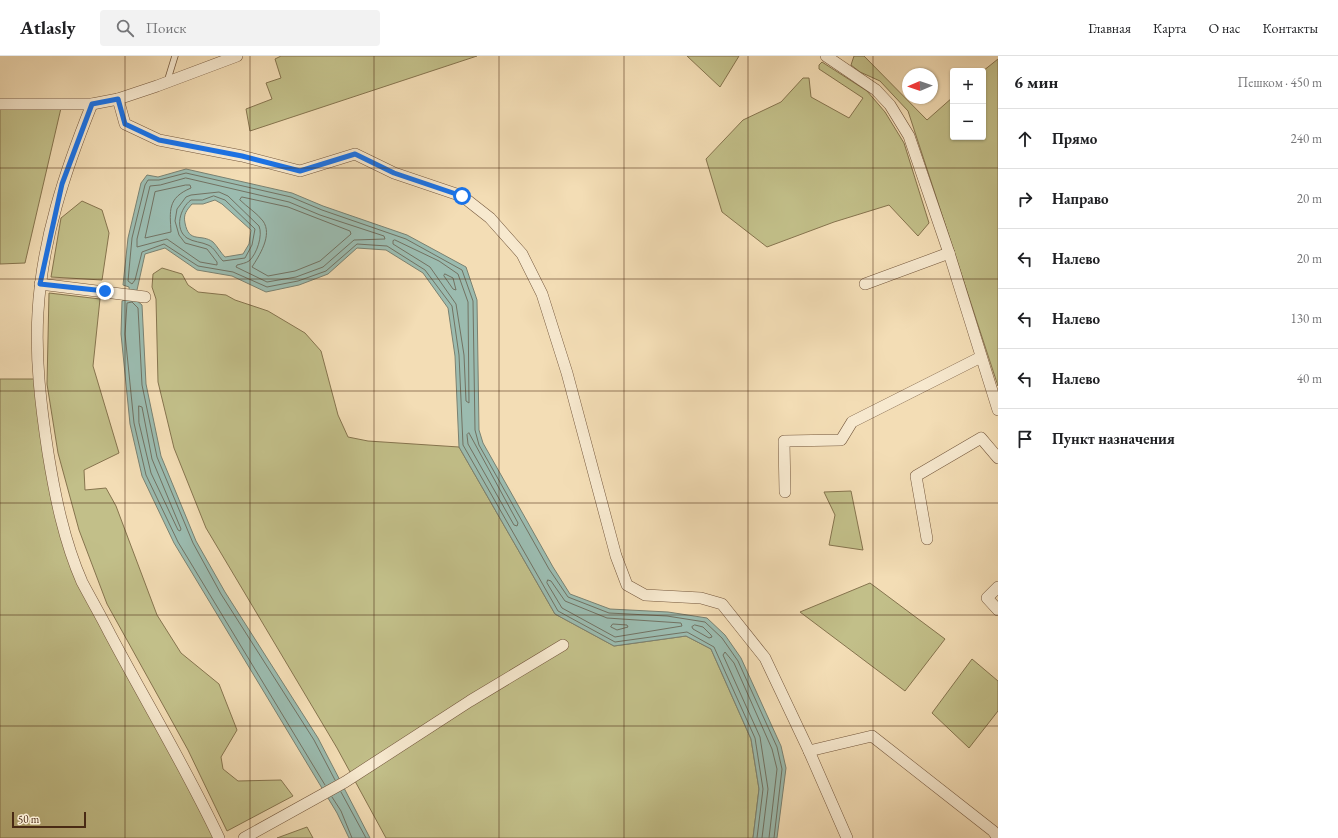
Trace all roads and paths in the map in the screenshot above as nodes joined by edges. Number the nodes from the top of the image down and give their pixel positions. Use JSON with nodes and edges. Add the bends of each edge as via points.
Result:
{"nodes":[{"id":1,"x":175,"y":56,"type":"edge"},
{"id":2,"x":237,"y":56,"type":"edge"},
{"id":3,"x":826,"y":56,"type":"edge"},
{"id":4,"x":166,"y":83,"type":"junction"},
{"id":5,"x":118,"y":99,"type":"junction"},
{"id":6,"x":0,"y":104,"type":"edge"},
{"id":7,"x":92,"y":104,"type":"junction"},
{"id":8,"x":949,"y":253,"type":"junction"},
{"id":9,"x":40,"y":284,"type":"junction"},
{"id":10,"x":865,"y":284,"type":"dead end"},
{"id":11,"x":145,"y":297,"type":"dead end"},
{"id":12,"x":981,"y":357,"type":"junction"},
{"id":13,"x":998,"y":410,"type":"edge"},
{"id":14,"x":998,"y":458,"type":"edge"},
{"id":15,"x":785,"y":492,"type":"dead end"},
{"id":16,"x":927,"y":539,"type":"dead end"},
{"id":17,"x":998,"y":587,"type":"edge"},
{"id":18,"x":998,"y":610,"type":"edge"},
{"id":19,"x":563,"y":645,"type":"dead end"},
{"id":20,"x":809,"y":751,"type":"junction"},
{"id":21,"x":219,"y":838,"type":"edge"},
{"id":22,"x":244,"y":838,"type":"edge"},
{"id":23,"x":847,"y":838,"type":"edge"},
{"id":24,"x":998,"y":838,"type":"edge"}],
"edges":[{"from":1,"to":4,"type":"lane"},
{"from":2,"to":4,"type":"street"},
{"from":3,"to":8,"type":"street","via":[[872,87],[890,105],[901,121],[909,136]]},
{"from":4,"to":5,"type":"street"},
{"from":5,"to":7,"type":"street"},
{"from":5,"to":20,"type":"street","via":[[125,124],[159,140],[242,156],[300,171],[355,154],[394,173],[462,196],[490,218],[522,254],[542,294],[569,382],[616,556],[627,585],[645,595],[701,598],[722,604],[765,658]]},
{"from":6,"to":7,"type":"street"},
{"from":7,"to":9,"type":"street","via":[[62,184]]},
{"from":8,"to":10,"type":"street"},
{"from":8,"to":12,"type":"street"},
{"from":9,"to":11,"type":"street"},
{"from":9,"to":21,"type":"street","via":[[40,398],[54,488],[65,534],[82,581]]},
{"from":12,"to":13,"type":"street"},
{"from":12,"to":15,"type":"street","via":[[852,422],[841,440],[784,441]]},
{"from":14,"to":16,"type":"street","via":[[981,438],[916,476]]},
{"from":17,"to":18,"type":"street","via":[[987,598]]},
{"from":19,"to":22,"type":"street","via":[[470,701],[345,782]]},
{"from":20,"to":23,"type":"street"},
{"from":20,"to":24,"type":"street","via":[[872,736],[993,831]]}]}
